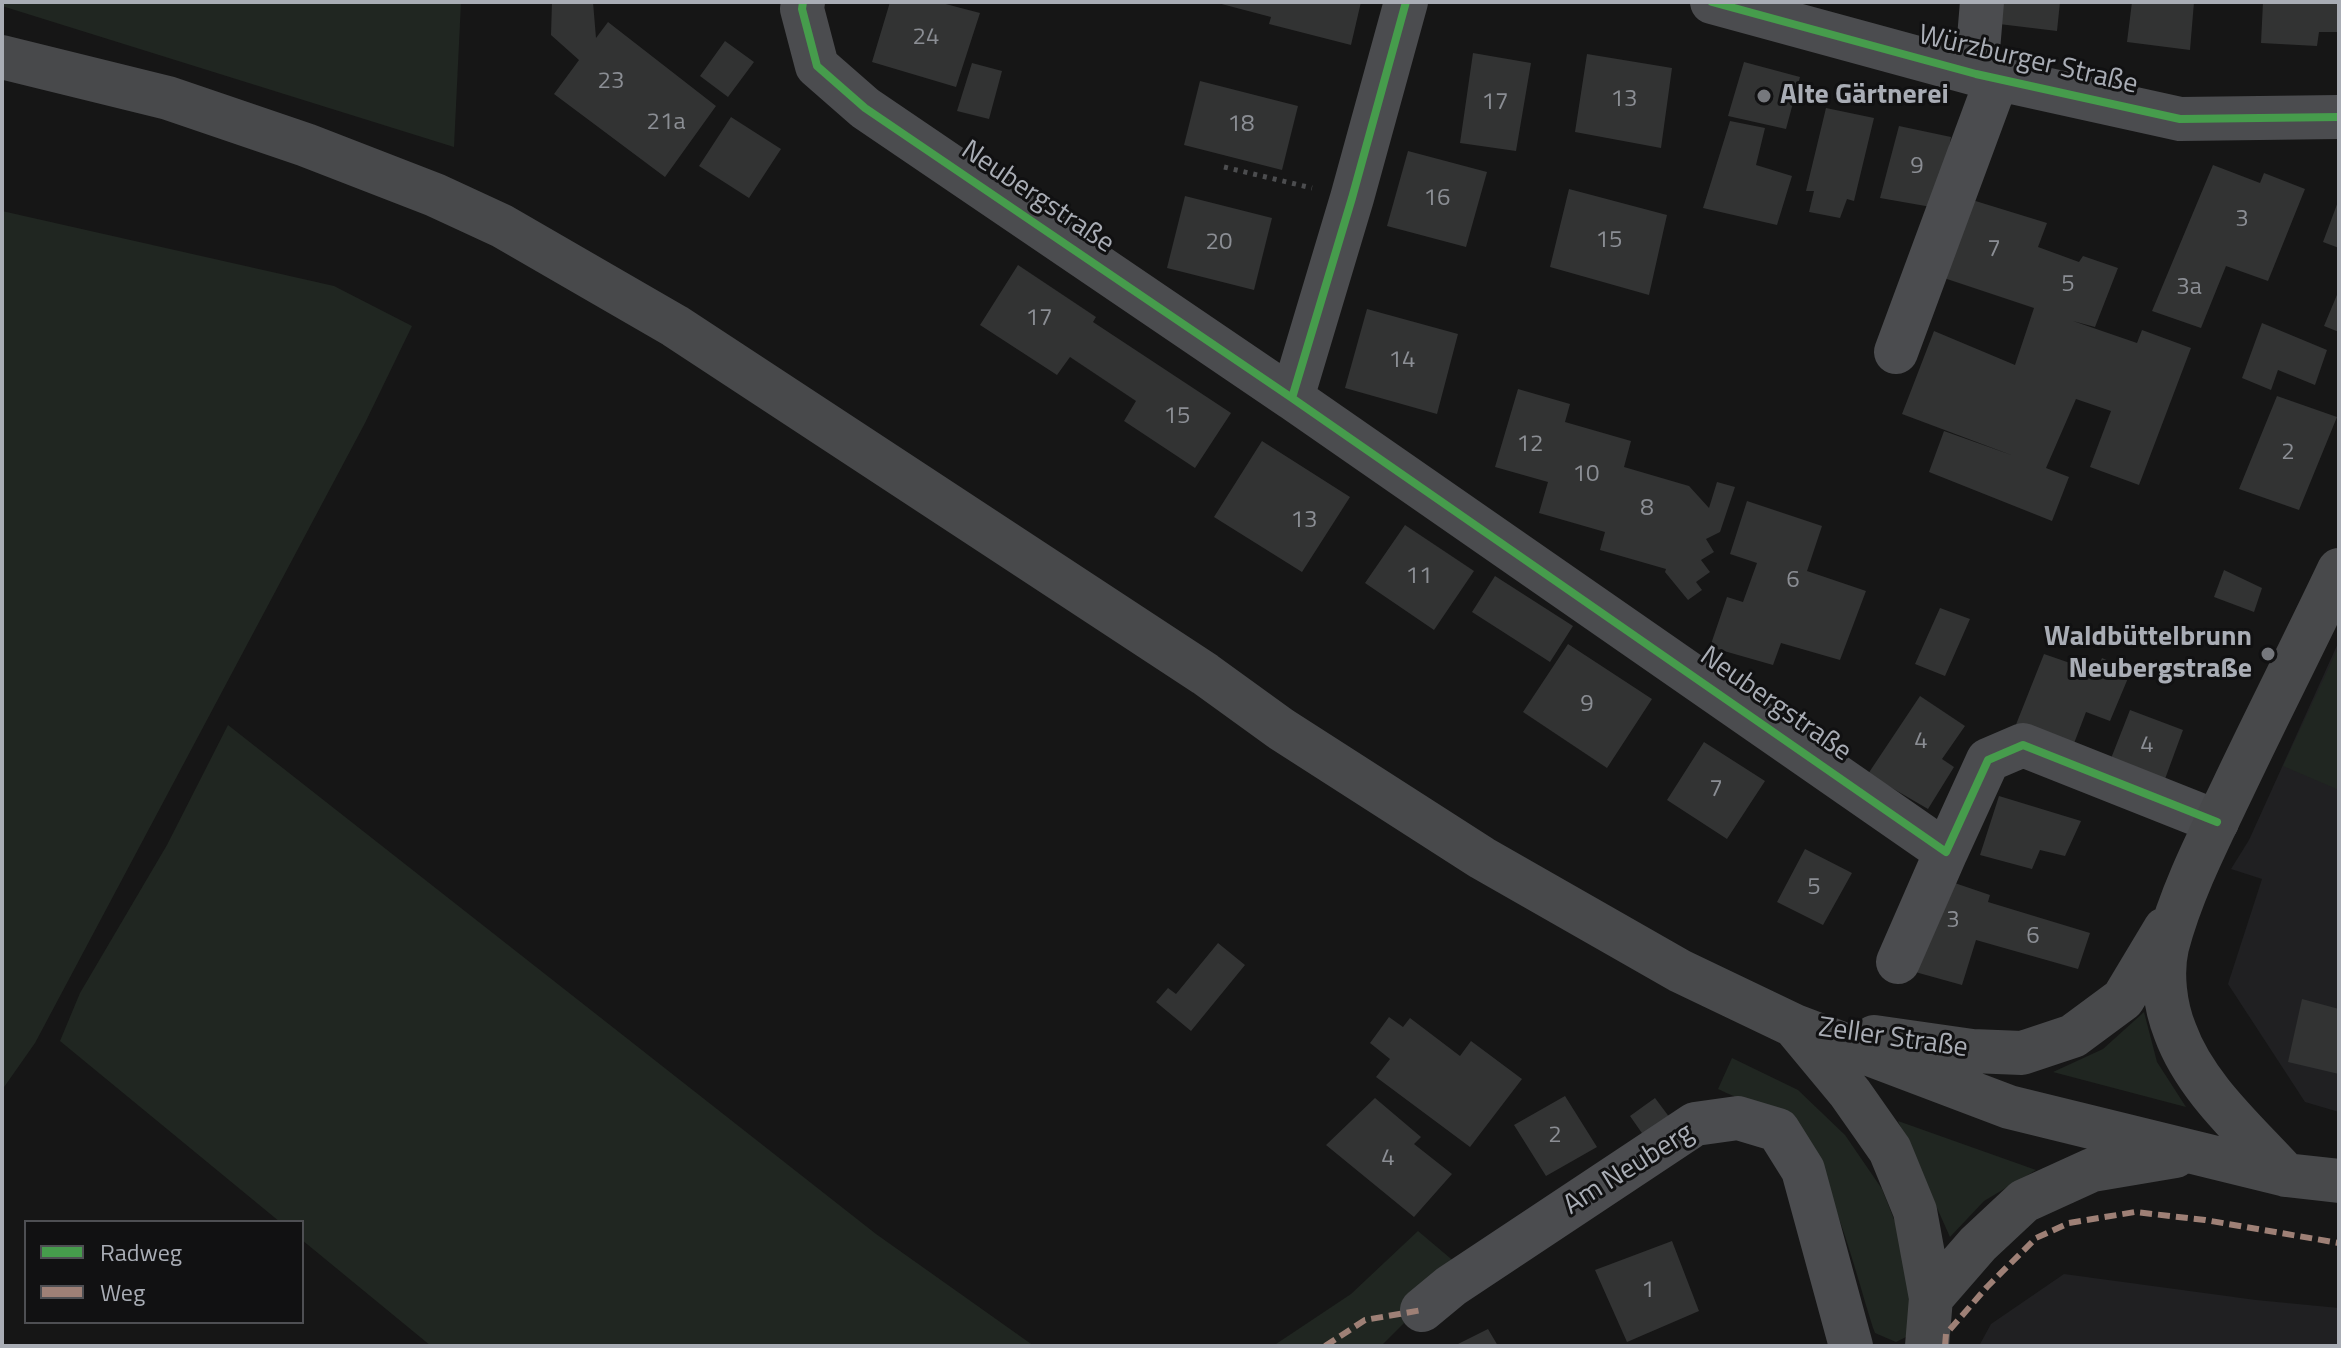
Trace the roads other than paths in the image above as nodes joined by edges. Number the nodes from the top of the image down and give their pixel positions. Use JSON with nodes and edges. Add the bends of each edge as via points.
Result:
{"nodes":[{"id":1,"x":803,"y":2,"type":"edge"},
{"id":2,"x":1406,"y":2,"type":"edge"},
{"id":3,"x":1712,"y":2,"type":"edge"},
{"id":4,"x":1982,"y":2,"type":"edge"},
{"id":5,"x":2,"y":57,"type":"edge"},
{"id":6,"x":1987,"y":77,"type":"junction"},
{"id":7,"x":2339,"y":117,"type":"edge"},
{"id":8,"x":1896,"y":352,"type":"dead end"},
{"id":9,"x":1292,"y":398,"type":"junction"},
{"id":10,"x":2339,"y":570,"type":"edge"},
{"id":11,"x":2217,"y":822,"type":"junction"},
{"id":12,"x":1946,"y":852,"type":"junction"},
{"id":13,"x":2183,"y":899,"type":"junction"},
{"id":14,"x":1898,"y":962,"type":"dead end"},
{"id":15,"x":1795,"y":1026,"type":"junction"},
{"id":16,"x":2192,"y":1153,"type":"junction"},
{"id":17,"x":2286,"y":1175,"type":"junction"},
{"id":18,"x":2339,"y":1181,"type":"edge"},
{"id":19,"x":1931,"y":1298,"type":"junction"},
{"id":20,"x":1422,"y":1310,"type":"dead end"},
{"id":21,"x":1851,"y":1346,"type":"edge"},
{"id":22,"x":1927,"y":1346,"type":"edge"}],
"edges":[{"from":1,"to":9,"type":"street","name":"Neubergstraße","via":[[817,66],[865,108]]},
{"from":2,"to":9,"type":"street"},
{"from":3,"to":6,"type":"street","name":"Würzburger Straße"},
{"from":4,"to":6,"type":"street"},
{"from":5,"to":15,"type":"main road","via":[[168,98],[306,145],[502,226],[675,326],[1482,858],[1680,971]]},
{"from":6,"to":7,"type":"street","name":"Würzburger Straße","via":[[2180,119]]},
{"from":6,"to":8,"type":"street"},
{"from":9,"to":12,"type":"street","name":"Neubergstraße"},
{"from":10,"to":11,"type":"main road","name":"Zeller Straße"},
{"from":11,"to":12,"type":"street","via":[[2023,745],[1988,760]]},
{"from":11,"to":13,"type":"main road","name":"Zeller Straße"},
{"from":12,"to":14,"type":"street"},
{"from":13,"to":15,"type":"main road","name":"Zeller Straße","via":[[2123,999],[2073,1036],[2022,1053]]},
{"from":13,"to":17,"type":"main road","name":"Zeller Straße","via":[[2166,949],[2164,989],[2174,1030],[2191,1065],[2217,1099]]},
{"from":15,"to":16,"type":"main road","via":[[2009,1107]]},
{"from":15,"to":19,"type":"main road","name":"Zeller Straße","via":[[1890,1150],[1915,1211]]},
{"from":16,"to":17,"type":"main road"},
{"from":16,"to":19,"type":"main road","via":[[2092,1170],[2024,1201]]},
{"from":17,"to":18,"type":"main road"},
{"from":19,"to":22,"type":"main road","name":"Zeller Straße"},
{"from":20,"to":21,"type":"street","name":"Am Neuberg","via":[[1695,1124],[1738,1118],[1778,1130],[1803,1170]]}]}
